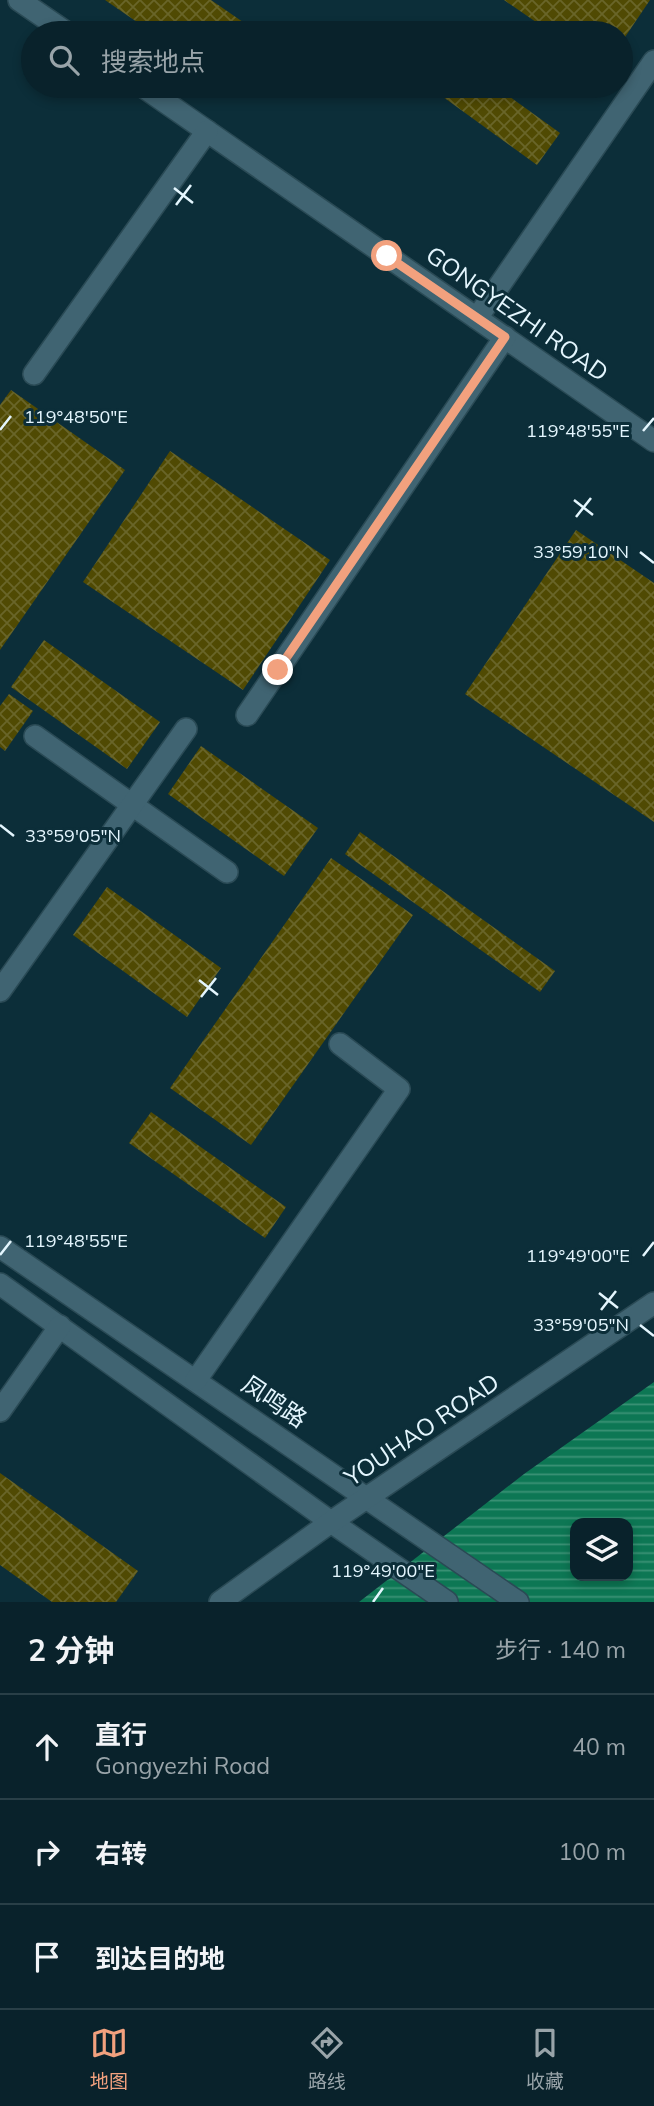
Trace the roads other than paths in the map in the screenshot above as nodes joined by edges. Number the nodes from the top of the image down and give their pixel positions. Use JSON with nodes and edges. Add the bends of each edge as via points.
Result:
{"nodes":[{"id":1,"x":19,"y":0,"type":"edge"},
{"id":2,"x":50,"y":21,"type":"edge"},
{"id":3,"x":654,"y":61,"type":"edge"},
{"id":4,"x":633,"y":91,"type":"edge"},
{"id":5,"x":160,"y":98,"type":"edge"},
{"id":6,"x":629,"y":98,"type":"edge"},
{"id":7,"x":208,"y":131,"type":"junction"},
{"id":8,"x":477,"y":318,"type":"junction"},
{"id":9,"x":505,"y":337,"type":"junction"},
{"id":10,"x":34,"y":374,"type":"dead end"},
{"id":11,"x":654,"y":441,"type":"edge"},
{"id":12,"x":247,"y":715,"type":"dead end"},
{"id":13,"x":186,"y":729,"type":"dead end"},
{"id":14,"x":35,"y":736,"type":"dead end"},
{"id":15,"x":132,"y":805,"type":"junction"},
{"id":16,"x":227,"y":872,"type":"dead end"},
{"id":17,"x":0,"y":991,"type":"edge"},
{"id":18,"x":340,"y":1044,"type":"dead end"},
{"id":19,"x":0,"y":1247,"type":"edge"},
{"id":20,"x":0,"y":1284,"type":"edge"},
{"id":21,"x":654,"y":1303,"type":"edge"},
{"id":22,"x":60,"y":1326,"type":"junction"},
{"id":23,"x":196,"y":1380,"type":"junction"},
{"id":24,"x":0,"y":1411,"type":"edge"},
{"id":25,"x":368,"y":1499,"type":"junction"},
{"id":26,"x":331,"y":1522,"type":"junction"},
{"id":27,"x":220,"y":1602,"type":"edge"},
{"id":28,"x":447,"y":1602,"type":"edge"},
{"id":29,"x":518,"y":1602,"type":"edge"}],
"edges":[{"from":1,"to":2,"type":"street"},
{"from":3,"to":4,"type":"street"},
{"from":5,"to":7,"type":"street","name":"GONGYEZHI ROAD"},
{"from":6,"to":8,"type":"street"},
{"from":7,"to":8,"type":"street","name":"GONGYEZHI ROAD"},
{"from":7,"to":10,"type":"street"},
{"from":8,"to":9,"type":"street","name":"GONGYEZHI ROAD"},
{"from":9,"to":11,"type":"street","name":"GONGYEZHI ROAD"},
{"from":9,"to":12,"type":"street"},
{"from":13,"to":15,"type":"street"},
{"from":14,"to":15,"type":"street"},
{"from":15,"to":16,"type":"street"},
{"from":15,"to":17,"type":"street"},
{"from":18,"to":23,"type":"street","via":[[399,1089]]},
{"from":19,"to":23,"type":"street","name":"凤鸣路"},
{"from":20,"to":22,"type":"street"},
{"from":21,"to":25,"type":"street","name":"YOUHAO ROAD"},
{"from":22,"to":24,"type":"street"},
{"from":22,"to":26,"type":"street"},
{"from":23,"to":25,"type":"street","name":"凤鸣路"},
{"from":25,"to":26,"type":"street","name":"YOUHAO ROAD"},
{"from":25,"to":29,"type":"street","name":"凤鸣路"},
{"from":26,"to":27,"type":"street","name":"YOUHAO ROAD"},
{"from":26,"to":28,"type":"street"}]}
